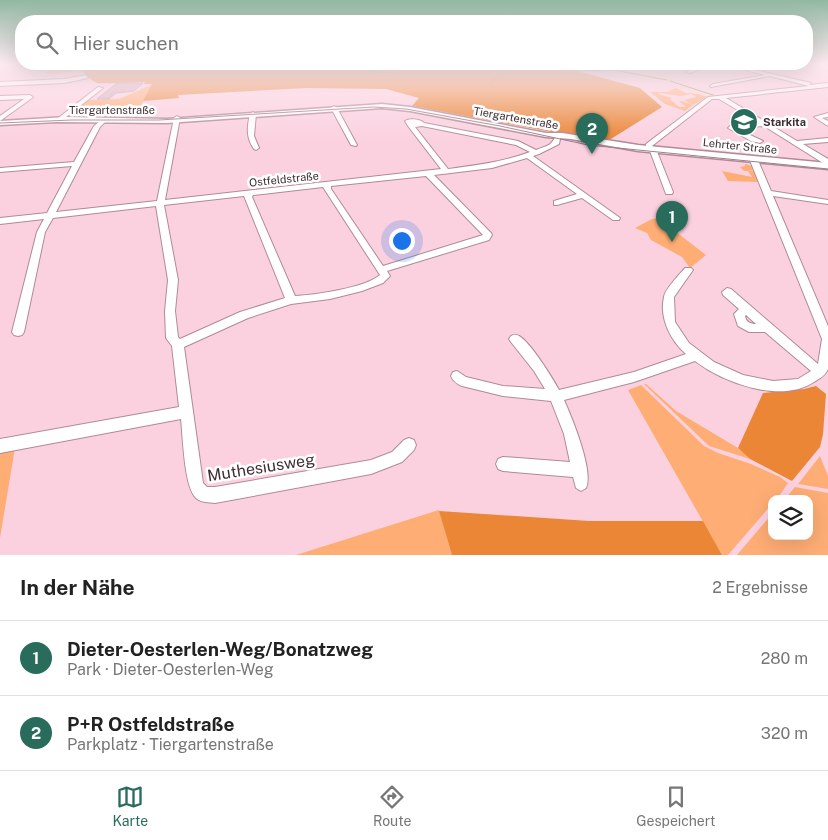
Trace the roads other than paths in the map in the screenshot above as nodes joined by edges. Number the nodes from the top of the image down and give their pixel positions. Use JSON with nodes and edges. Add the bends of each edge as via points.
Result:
{"nodes":[{"id":1,"x":24,"y":89,"type":"edge"},
{"id":2,"x":99,"y":89,"type":"edge"},
{"id":3,"x":789,"y":89,"type":"edge"},
{"id":4,"x":19,"y":92,"type":"junction"},
{"id":5,"x":33,"y":92,"type":"dead end"},
{"id":6,"x":0,"y":93,"type":"edge"},
{"id":7,"x":719,"y":96,"type":"junction"},
{"id":8,"x":0,"y":98,"type":"edge"},
{"id":9,"x":11,"y":98,"type":"junction"},
{"id":10,"x":334,"y":108,"type":"junction"},
{"id":11,"x":253,"y":114,"type":"junction"},
{"id":12,"x":828,"y":115,"type":"edge"},
{"id":13,"x":176,"y":119,"type":"junction"},
{"id":14,"x":59,"y":120,"type":"junction"},
{"id":15,"x":0,"y":121,"type":"edge"},
{"id":16,"x":103,"y":121,"type":"junction"},
{"id":17,"x":764,"y":124,"type":"junction"},
{"id":18,"x":828,"y":124,"type":"edge"},
{"id":19,"x":558,"y":136,"type":"junction"},
{"id":20,"x":828,"y":140,"type":"edge"},
{"id":21,"x":760,"y":141,"type":"dead end"},
{"id":22,"x":796,"y":143,"type":"junction"},
{"id":23,"x":354,"y":145,"type":"dead end"},
{"id":24,"x":256,"y":148,"type":"dead end"},
{"id":25,"x":651,"y":149,"type":"junction"},
{"id":26,"x":537,"y":153,"type":"junction"},
{"id":27,"x":528,"y":156,"type":"junction"},
{"id":28,"x":753,"y":158,"type":"junction"},
{"id":29,"x":76,"y":164,"type":"junction"},
{"id":30,"x":827,"y":164,"type":"edge"},
{"id":31,"x":0,"y":170,"type":"edge"},
{"id":32,"x":447,"y":172,"type":"junction"},
{"id":33,"x":429,"y":174,"type":"junction"},
{"id":34,"x":327,"y":186,"type":"junction"},
{"id":35,"x":669,"y":192,"type":"dead end"},
{"id":36,"x":767,"y":193,"type":"junction"},
{"id":37,"x":248,"y":194,"type":"junction"},
{"id":38,"x":584,"y":195,"type":"junction"},
{"id":39,"x":828,"y":202,"type":"edge"},
{"id":40,"x":556,"y":203,"type":"dead end"},
{"id":41,"x":160,"y":204,"type":"junction"},
{"id":42,"x":49,"y":216,"type":"junction"},
{"id":43,"x":616,"y":218,"type":"dead end"},
{"id":44,"x":0,"y":221,"type":"edge"},
{"id":45,"x":381,"y":270,"type":"junction"},
{"id":46,"x":688,"y":270,"type":"dead end"},
{"id":47,"x":727,"y":292,"type":"dead end"},
{"id":48,"x":291,"y":300,"type":"junction"},
{"id":49,"x":18,"y":332,"type":"dead end"},
{"id":50,"x":515,"y":339,"type":"dead end"},
{"id":51,"x":178,"y":345,"type":"junction"},
{"id":52,"x":828,"y":345,"type":"edge"},
{"id":53,"x":694,"y":356,"type":"junction"},
{"id":54,"x":821,"y":371,"type":"junction"},
{"id":55,"x":457,"y":376,"type":"dead end"},
{"id":56,"x":556,"y":396,"type":"junction"},
{"id":57,"x":186,"y":412,"type":"junction"},
{"id":58,"x":410,"y":445,"type":"dead end"},
{"id":59,"x":0,"y":446,"type":"edge"},
{"id":60,"x":504,"y":464,"type":"dead end"}],
"edges":[{"from":1,"to":4,"type":"street"},
{"from":2,"to":14,"type":"street","name":"Tiergartenstraße"},
{"from":3,"to":7,"type":"street"},
{"from":4,"to":5,"type":"street"},
{"from":4,"to":6,"type":"street"},
{"from":4,"to":9,"type":"street"},
{"from":7,"to":17,"type":"street"},
{"from":7,"to":25,"type":"street","via":[[706,100],[648,145]]},
{"from":8,"to":9,"type":"street"},
{"from":9,"to":15,"type":"street","via":[[30,97]]},
{"from":10,"to":11,"type":"main road","name":"Tiergartenstraße"},
{"from":10,"to":19,"type":"main road","name":"Tiergartenstraße","via":[[390,107]]},
{"from":10,"to":23,"type":"street"},
{"from":11,"to":13,"type":"main road","name":"Tiergartenstraße"},
{"from":11,"to":24,"type":"street","via":[[250,134]]},
{"from":12,"to":18,"type":"street","via":[[816,117]]},
{"from":13,"to":14,"type":"main road","name":"Tiergartenstraße"},
{"from":13,"to":16,"type":"main road","name":"Tiergartenstraße"},
{"from":13,"to":41,"type":"street"},
{"from":14,"to":15,"type":"main road","name":"Tiergartenstraße"},
{"from":14,"to":16,"type":"main road","name":"Tiergartenstraße"},
{"from":16,"to":29,"type":"street"},
{"from":17,"to":21,"type":"street","via":[[731,128]]},
{"from":17,"to":22,"type":"street"},
{"from":19,"to":25,"type":"main road","name":"Tiergartenstraße"},
{"from":19,"to":26,"type":"street","name":"Ostfeldstraße","via":[[558,143]]},
{"from":20,"to":22,"type":"street"},
{"from":22,"to":30,"type":"street"},
{"from":25,"to":28,"type":"main road","name":"Lehrter Straße"},
{"from":25,"to":35,"type":"street"},
{"from":26,"to":27,"type":"street","name":"Ostfeldstraße"},
{"from":26,"to":32,"type":"street","via":[[518,143],[422,124],[411,126]]},
{"from":27,"to":32,"type":"street","name":"Ostfeldstraße","via":[[492,166]]},
{"from":27,"to":38,"type":"street"},
{"from":28,"to":30,"type":"main road","name":"Lehrter Straße"},
{"from":28,"to":36,"type":"street"},
{"from":29,"to":31,"type":"street"},
{"from":29,"to":42,"type":"street"},
{"from":32,"to":33,"type":"street","name":"Ostfeldstraße"},
{"from":33,"to":34,"type":"street","name":"Ostfeldstraße"},
{"from":33,"to":45,"type":"street","via":[[488,235]]},
{"from":34,"to":37,"type":"street","name":"Ostfeldstraße"},
{"from":34,"to":45,"type":"street"},
{"from":36,"to":39,"type":"street"},
{"from":36,"to":52,"type":"street"},
{"from":37,"to":41,"type":"street","name":"Ostfeldstraße"},
{"from":37,"to":48,"type":"street"},
{"from":38,"to":40,"type":"street"},
{"from":38,"to":43,"type":"street"},
{"from":41,"to":42,"type":"street","name":"Ostfeldstraße"},
{"from":41,"to":51,"type":"street","name":"Muthesiusweg","via":[[173,280],[172,338]]},
{"from":42,"to":44,"type":"street","name":"Ostfeldstraße"},
{"from":42,"to":49,"type":"street","via":[[41,232]]},
{"from":45,"to":48,"type":"street","via":[[384,279],[364,287],[329,296]]},
{"from":46,"to":53,"type":"street","via":[[672,290],[667,306],[676,334]]},
{"from":47,"to":54,"type":"street"},
{"from":48,"to":51,"type":"street","via":[[244,315]]},
{"from":50,"to":56,"type":"street","via":[[530,354]]},
{"from":51,"to":57,"type":"street","name":"Muthesiusweg"},
{"from":52,"to":54,"type":"street"},
{"from":53,"to":54,"type":"street","via":[[730,376],[762,385],[806,382]]},
{"from":53,"to":56,"type":"street","via":[[634,377]]},
{"from":55,"to":56,"type":"street","via":[[462,381],[496,390]]},
{"from":56,"to":60,"type":"street","via":[[572,435],[580,476]]},
{"from":57,"to":58,"type":"street","name":"Muthesiusweg","via":[[196,486],[202,494],[215,495],[371,467],[397,456]]},
{"from":57,"to":59,"type":"street"}]}
